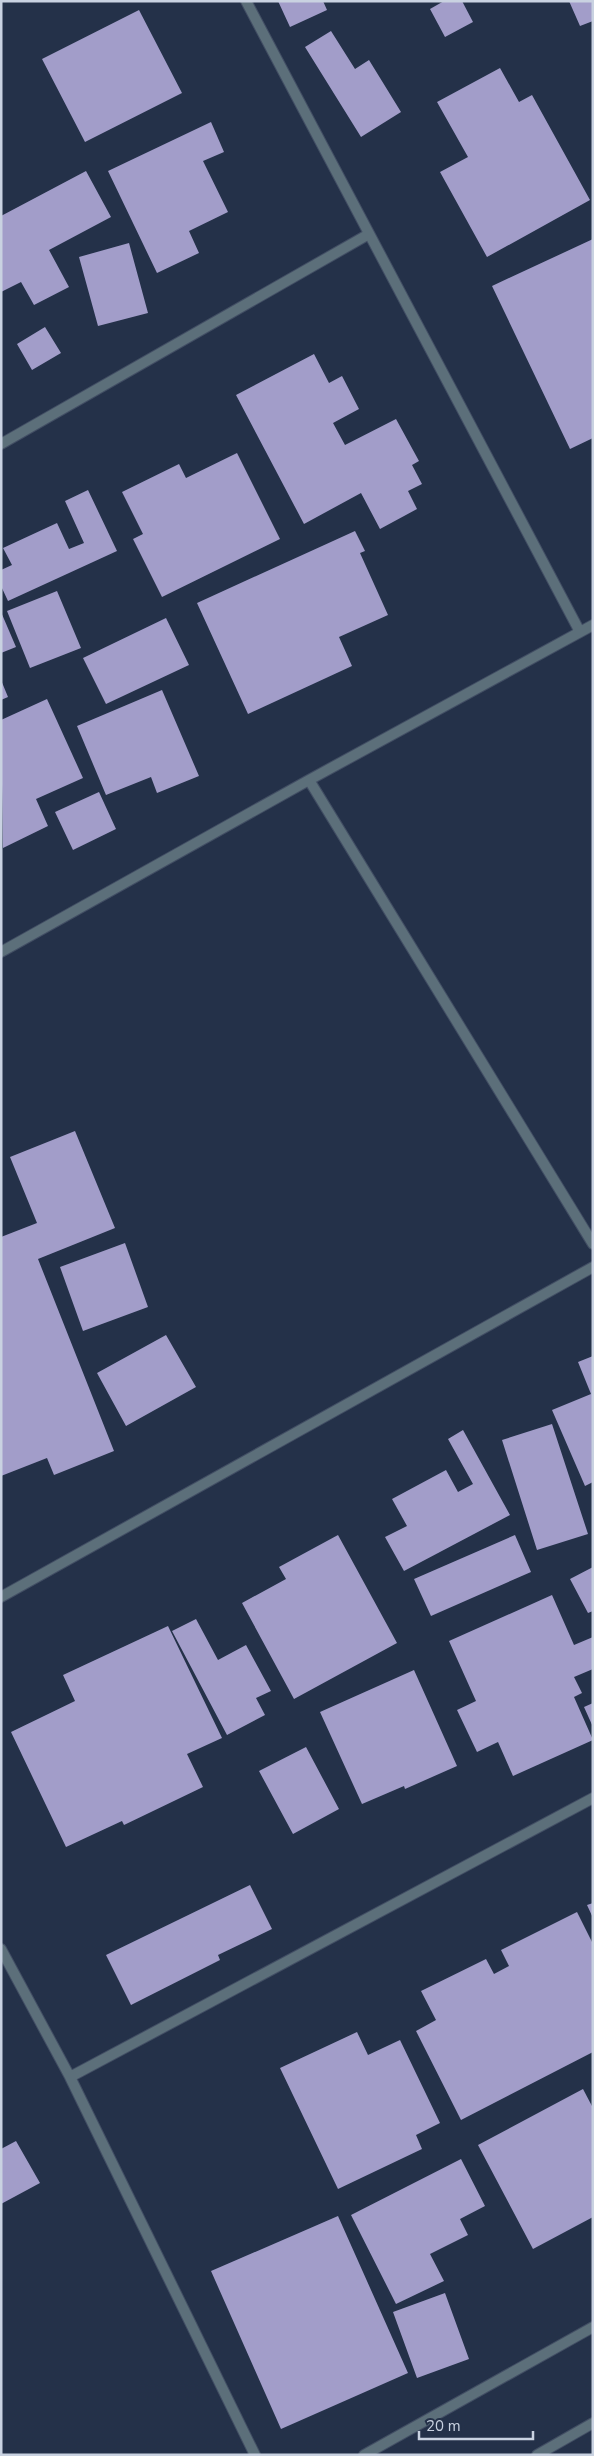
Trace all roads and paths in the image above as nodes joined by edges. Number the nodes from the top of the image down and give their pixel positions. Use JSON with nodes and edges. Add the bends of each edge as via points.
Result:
{"nodes":[{"id":1,"x":246,"y":1,"type":"edge"},
{"id":2,"x":369,"y":234,"type":"junction"},
{"id":3,"x":1,"y":444,"type":"edge"},
{"id":4,"x":593,"y":625,"type":"edge"},
{"id":5,"x":580,"y":632,"type":"junction"},
{"id":6,"x":309,"y":780,"type":"junction"},
{"id":7,"x":1,"y":952,"type":"edge"},
{"id":8,"x":593,"y":1244,"type":"edge"},
{"id":9,"x":593,"y":1267,"type":"edge"},
{"id":10,"x":1,"y":1597,"type":"edge"},
{"id":11,"x":593,"y":1798,"type":"edge"},
{"id":12,"x":1,"y":1949,"type":"edge"},
{"id":13,"x":70,"y":2077,"type":"junction"},
{"id":14,"x":593,"y":2327,"type":"edge"},
{"id":15,"x":593,"y":2423,"type":"edge"},
{"id":16,"x":255,"y":2455,"type":"edge"},
{"id":17,"x":364,"y":2455,"type":"edge"},
{"id":18,"x":537,"y":2455,"type":"edge"}],
"edges":[{"from":1,"to":2,"type":"street"},
{"from":2,"to":3,"type":"street"},
{"from":2,"to":5,"type":"street"},
{"from":4,"to":5,"type":"street"},
{"from":5,"to":6,"type":"street"},
{"from":6,"to":7,"type":"street"},
{"from":6,"to":8,"type":"street"},
{"from":9,"to":10,"type":"street"},
{"from":11,"to":13,"type":"street"},
{"from":12,"to":13,"type":"street"},
{"from":13,"to":16,"type":"street"},
{"from":14,"to":17,"type":"street"},
{"from":15,"to":18,"type":"street"}]}
